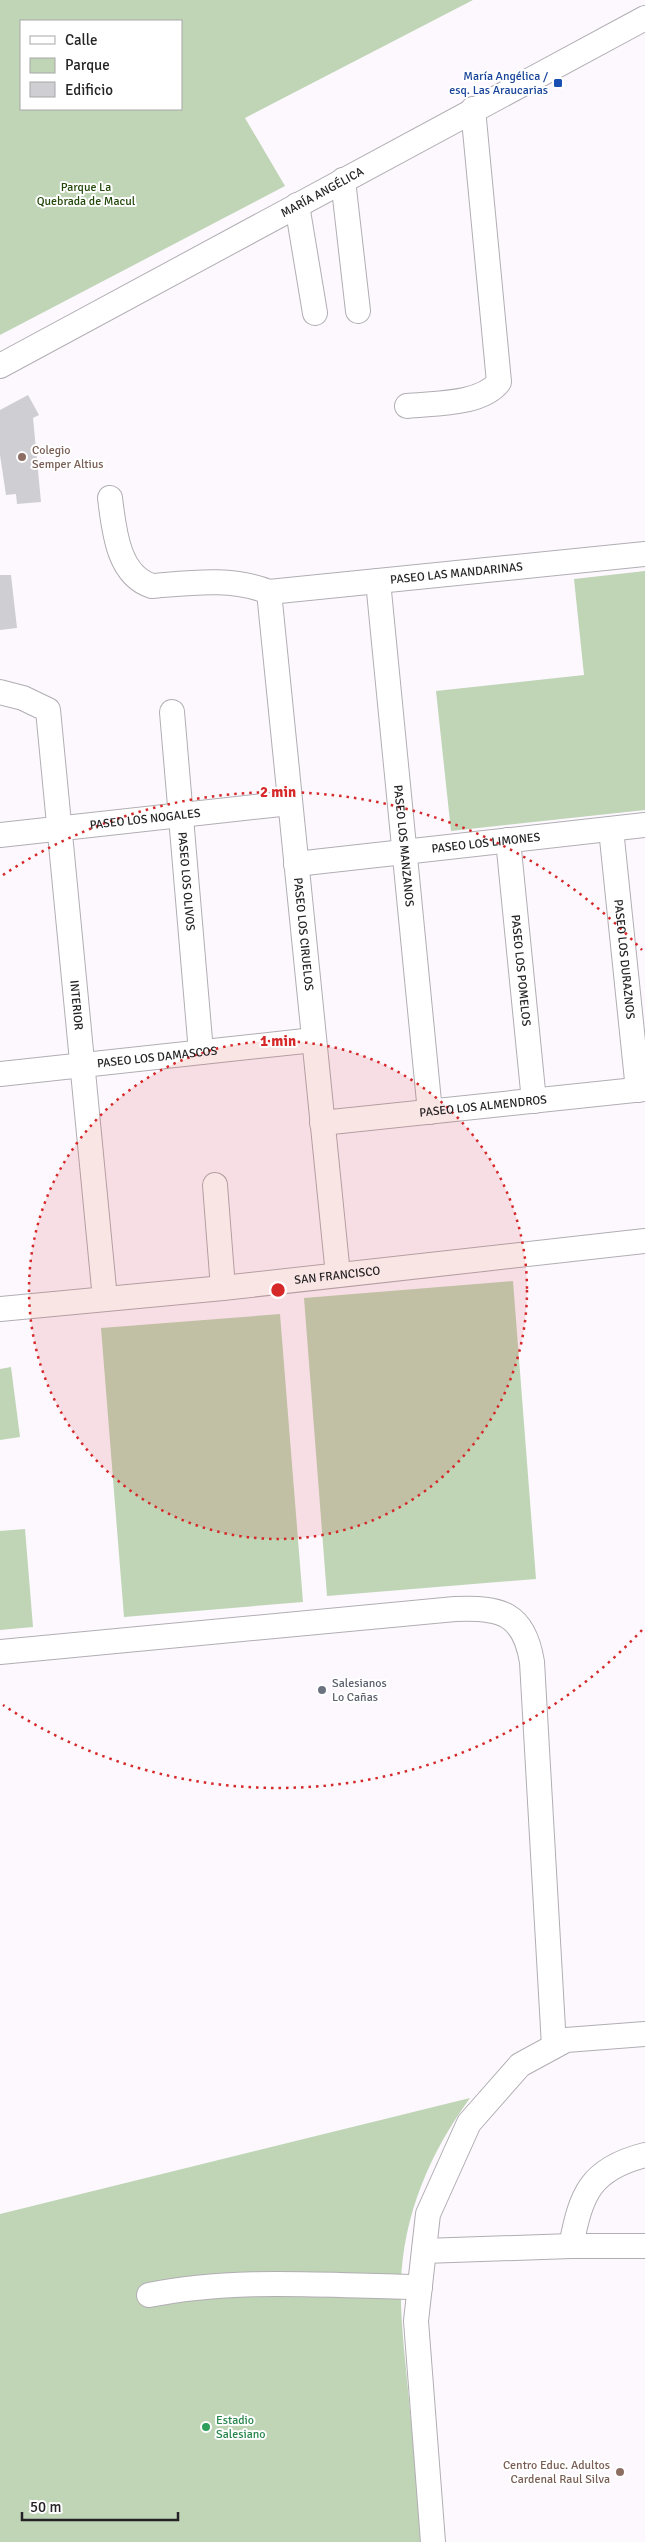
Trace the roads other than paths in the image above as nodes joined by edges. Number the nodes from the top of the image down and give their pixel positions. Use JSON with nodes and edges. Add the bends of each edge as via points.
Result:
{"nodes":[{"id":1,"x":644,"y":16,"type":"edge"},
{"id":2,"x":473,"y":109,"type":"junction"},
{"id":3,"x":343,"y":180,"type":"junction"},
{"id":4,"x":297,"y":205,"type":"junction"},
{"id":5,"x":358,"y":311,"type":"dead end"},
{"id":6,"x":315,"y":313,"type":"dead end"},
{"id":7,"x":0,"y":366,"type":"edge"},
{"id":8,"x":407,"y":406,"type":"dead end"},
{"id":9,"x":110,"y":498,"type":"dead end"},
{"id":10,"x":645,"y":554,"type":"edge"},
{"id":11,"x":378,"y":581,"type":"junction"},
{"id":12,"x":269,"y":592,"type":"junction"},
{"id":13,"x":0,"y":692,"type":"edge"},
{"id":14,"x":172,"y":712,"type":"dead end"},
{"id":15,"x":290,"y":803,"type":"junction"},
{"id":16,"x":181,"y":816,"type":"junction"},
{"id":17,"x":645,"y":825,"type":"edge"},
{"id":18,"x":60,"y":829,"type":"junction"},
{"id":19,"x":611,"y":829,"type":"junction"},
{"id":20,"x":0,"y":835,"type":"edge"},
{"id":21,"x":508,"y":840,"type":"junction"},
{"id":22,"x":404,"y":852,"type":"junction"},
{"id":23,"x":296,"y":864,"type":"junction"},
{"id":24,"x":314,"y":1040,"type":"junction"},
{"id":25,"x":201,"y":1052,"type":"junction"},
{"id":26,"x":82,"y":1065,"type":"junction"},
{"id":27,"x":0,"y":1074,"type":"edge"},
{"id":28,"x":642,"y":1090,"type":"edge"},
{"id":29,"x":534,"y":1101,"type":"junction"},
{"id":30,"x":430,"y":1112,"type":"junction"},
{"id":31,"x":322,"y":1123,"type":"junction"},
{"id":32,"x":215,"y":1185,"type":"dead end"},
{"id":33,"x":645,"y":1241,"type":"edge"},
{"id":34,"x":338,"y":1275,"type":"junction"},
{"id":35,"x":223,"y":1288,"type":"junction"},
{"id":36,"x":105,"y":1299,"type":"junction"},
{"id":37,"x":0,"y":1308,"type":"edge"},
{"id":38,"x":0,"y":1652,"type":"edge"},
{"id":39,"x":645,"y":2034,"type":"edge"},
{"id":40,"x":554,"y":2046,"type":"junction"},
{"id":41,"x":645,"y":2155,"type":"edge"},
{"id":42,"x":571,"y":2246,"type":"junction"},
{"id":43,"x":645,"y":2246,"type":"edge"},
{"id":44,"x":424,"y":2251,"type":"junction"},
{"id":45,"x":420,"y":2287,"type":"junction"},
{"id":46,"x":149,"y":2295,"type":"dead end"},
{"id":47,"x":434,"y":2542,"type":"edge"}],
"edges":[{"from":1,"to":2,"type":"street","name":"MARÍA ANGÉLICA"},
{"from":2,"to":3,"type":"street","name":"MARÍA ANGÉLICA"},
{"from":2,"to":8,"type":"street","via":[[499,382],[480,397]]},
{"from":3,"to":4,"type":"street","name":"MARÍA ANGÉLICA"},
{"from":3,"to":5,"type":"street"},
{"from":4,"to":6,"type":"street"},
{"from":4,"to":7,"type":"street","name":"MARÍA ANGÉLICA"},
{"from":9,"to":12,"type":"street","via":[[117,546],[124,561],[143,583],[152,586],[221,582],[255,586]]},
{"from":10,"to":11,"type":"street","name":"PASEO LAS MANDARINAS"},
{"from":11,"to":12,"type":"street","name":"PASEO LAS MANDARINAS"},
{"from":11,"to":22,"type":"street","name":"PASEO LOS MANZANOS"},
{"from":12,"to":15,"type":"street","name":"PASEO LOS CIRUELOS"},
{"from":13,"to":18,"type":"street","name":"INTERIOR","via":[[24,698],[48,710]]},
{"from":14,"to":16,"type":"street","name":"PASEO LOS OLIVOS"},
{"from":15,"to":16,"type":"street","name":"PASEO LOS NOGALES"},
{"from":15,"to":23,"type":"street","name":"PASEO LOS CIRUELOS"},
{"from":16,"to":18,"type":"street","name":"PASEO LOS NOGALES"},
{"from":16,"to":25,"type":"street","name":"PASEO LOS OLIVOS"},
{"from":17,"to":19,"type":"street","name":"PASEO LOS LIMONES"},
{"from":18,"to":20,"type":"street","name":"PASEO LOS NOGALES"},
{"from":18,"to":26,"type":"street","name":"INTERIOR"},
{"from":19,"to":21,"type":"street","name":"PASEO LOS LIMONES"},
{"from":19,"to":28,"type":"street","name":"PASEO LOS DURAZNOS"},
{"from":21,"to":22,"type":"street","name":"PASEO LOS LIMONES"},
{"from":21,"to":29,"type":"street","name":"PASEO LOS POMELOS"},
{"from":22,"to":23,"type":"street","name":"PASEO LOS LIMONES"},
{"from":22,"to":30,"type":"street","name":"PASEO LOS MANZANOS"},
{"from":23,"to":24,"type":"street","name":"PASEO LOS CIRUELOS"},
{"from":24,"to":25,"type":"street","name":"PASEO LOS DAMASCOS"},
{"from":24,"to":31,"type":"street","name":"PASEO LOS CIRUELOS"},
{"from":25,"to":26,"type":"street","name":"PASEO LOS DAMASCOS"},
{"from":26,"to":27,"type":"street","name":"PASEO LOS DAMASCOS"},
{"from":26,"to":36,"type":"street","name":"INTERIOR"},
{"from":28,"to":29,"type":"street","name":"PASEO LOS ALMENDROS"},
{"from":29,"to":30,"type":"street","name":"PASEO LOS ALMENDROS"},
{"from":30,"to":31,"type":"street","name":"PASEO LOS ALMENDROS"},
{"from":31,"to":34,"type":"street","name":"PASEO LOS CIRUELOS"},
{"from":32,"to":35,"type":"street"},
{"from":33,"to":34,"type":"street","name":"SAN FRANCISCO"},
{"from":34,"to":35,"type":"street","name":"SAN FRANCISCO"},
{"from":35,"to":36,"type":"street","name":"SAN FRANCISCO"},
{"from":36,"to":37,"type":"street","name":"SAN FRANCISCO"},
{"from":38,"to":40,"type":"street","via":[[455,1609],[498,1610],[510,1617],[522,1627],[529,1642],[532,1662]]},
{"from":39,"to":40,"type":"street","via":[[566,2040]]},
{"from":40,"to":44,"type":"street","via":[[520,2065],[469,2123],[428,2214]]},
{"from":41,"to":42,"type":"street","via":[[605,2170],[594,2181],[576,2222]]},
{"from":42,"to":43,"type":"street"},
{"from":42,"to":44,"type":"street"},
{"from":44,"to":45,"type":"street"},
{"from":45,"to":46,"type":"street","via":[[229,2284]]},
{"from":45,"to":47,"type":"street","via":[[416,2321]]}]}
